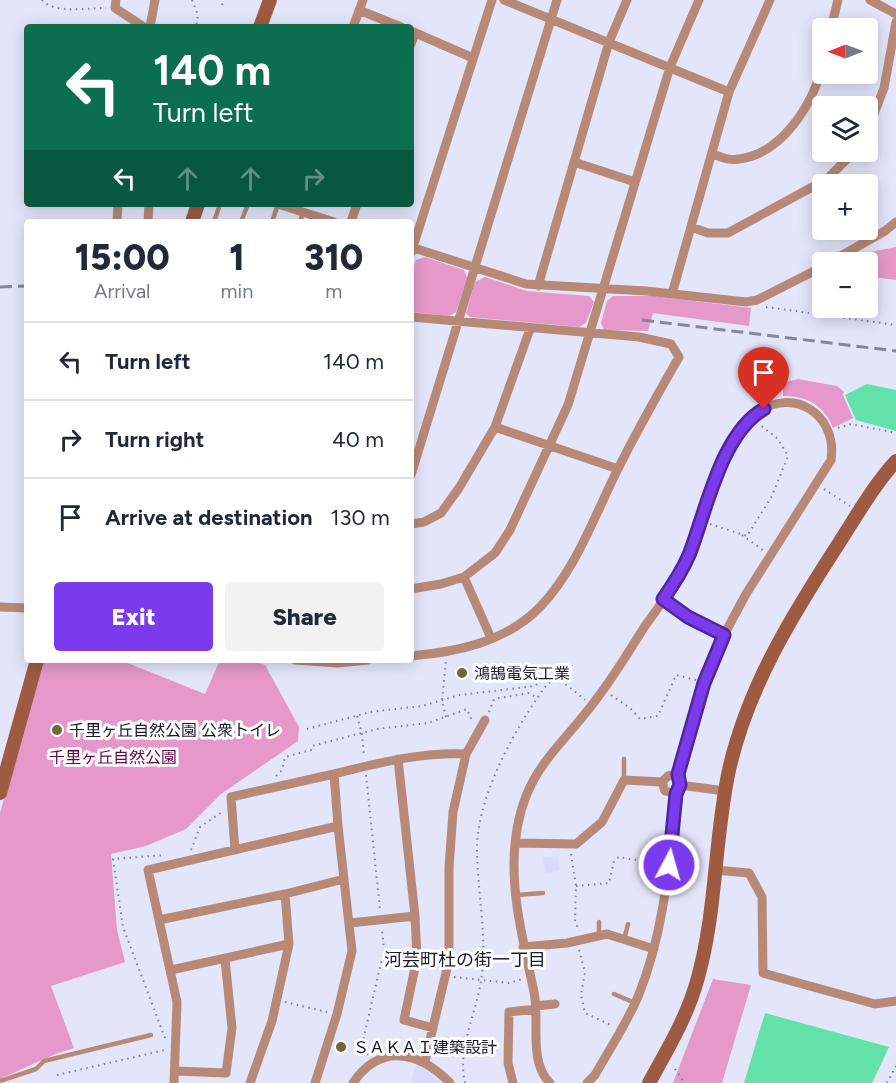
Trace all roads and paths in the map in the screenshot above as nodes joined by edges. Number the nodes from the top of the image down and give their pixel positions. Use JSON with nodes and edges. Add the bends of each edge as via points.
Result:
{"nodes":[{"id":1,"x":42,"y":0,"type":"edge"},
{"id":2,"x":155,"y":0,"type":"edge"},
{"id":3,"x":192,"y":0,"type":"edge"},
{"id":4,"x":224,"y":0,"type":"edge"},
{"id":5,"x":270,"y":0,"type":"edge"},
{"id":6,"x":363,"y":0,"type":"edge"},
{"id":7,"x":492,"y":0,"type":"edge"},
{"id":8,"x":504,"y":0,"type":"edge"},
{"id":9,"x":557,"y":0,"type":"edge"},
{"id":10,"x":627,"y":0,"type":"edge"},
{"id":11,"x":699,"y":0,"type":"edge"},
{"id":12,"x":770,"y":0,"type":"edge"},
{"id":13,"x":838,"y":0,"type":"edge"},
{"id":14,"x":870,"y":0,"type":"edge"},
{"id":15,"x":115,"y":4,"type":"edge"},
{"id":16,"x":222,"y":5,"type":"dead end"},
{"id":17,"x":359,"y":10,"type":"junction"},
{"id":18,"x":896,"y":14,"type":"edge"},
{"id":19,"x":834,"y":18,"type":"edge"},
{"id":20,"x":552,"y":19,"type":"junction"},
{"id":21,"x":896,"y":22,"type":"edge"},
{"id":22,"x":140,"y":24,"type":"edge"},
{"id":23,"x":151,"y":24,"type":"edge"},
{"id":24,"x":196,"y":24,"type":"edge"},
{"id":25,"x":261,"y":24,"type":"edge"},
{"id":26,"x":354,"y":24,"type":"edge"},
{"id":27,"x":394,"y":24,"type":"edge"},
{"id":28,"x":414,"y":32,"type":"edge"},
{"id":29,"x":609,"y":42,"type":"junction"},
{"id":30,"x":473,"y":58,"type":"junction"},
{"id":31,"x":670,"y":67,"type":"junction"},
{"id":32,"x":815,"y":84,"type":"edge"},
{"id":33,"x":729,"y":92,"type":"junction"},
{"id":34,"x":878,"y":104,"type":"edge"},
{"id":35,"x":712,"y":154,"type":"junction"},
{"id":36,"x":574,"y":162,"type":"junction"},
{"id":37,"x":846,"y":162,"type":"edge"},
{"id":38,"x":836,"y":174,"type":"edge"},
{"id":39,"x":635,"y":182,"type":"junction"},
{"id":40,"x":812,"y":191,"type":"edge"},
{"id":41,"x":896,"y":222,"type":"edge"},
{"id":42,"x":691,"y":227,"type":"junction"},
{"id":43,"x":878,"y":235,"type":"edge"},
{"id":44,"x":869,"y":240,"type":"edge"},
{"id":45,"x":414,"y":243,"type":"edge"},
{"id":46,"x":414,"y":250,"type":"edge"},
{"id":47,"x":848,"y":252,"type":"edge"},
{"id":48,"x":475,"y":267,"type":"junction"},
{"id":49,"x":812,"y":272,"type":"edge"},
{"id":50,"x":538,"y":286,"type":"junction"},
{"id":51,"x":604,"y":290,"type":"junction"},
{"id":52,"x":672,"y":294,"type":"junction"},
{"id":53,"x":751,"y":301,"type":"junction"},
{"id":54,"x":414,"y":317,"type":"edge"},
{"id":55,"x":458,"y":321,"type":"junction"},
{"id":56,"x":896,"y":326,"type":"edge"},
{"id":57,"x":530,"y":329,"type":"junction"},
{"id":58,"x":591,"y":333,"type":"junction"},
{"id":59,"x":751,"y":418,"type":"junction"},
{"id":60,"x":495,"y":427,"type":"junction"},
{"id":61,"x":830,"y":431,"type":"junction"},
{"id":62,"x":896,"y":434,"type":"edge"},
{"id":63,"x":551,"y":446,"type":"junction"},
{"id":64,"x":415,"y":449,"type":"edge"},
{"id":65,"x":896,"y":461,"type":"edge"},
{"id":66,"x":618,"y":469,"type":"junction"},
{"id":67,"x":817,"y":484,"type":"junction"},
{"id":68,"x":850,"y":506,"type":"dead end"},
{"id":69,"x":702,"y":521,"type":"junction"},
{"id":70,"x":414,"y":523,"type":"edge"},
{"id":71,"x":742,"y":535,"type":"junction"},
{"id":72,"x":771,"y":556,"type":"junction"},
{"id":73,"x":464,"y":577,"type":"junction"},
{"id":74,"x":414,"y":588,"type":"edge"},
{"id":75,"x":663,"y":599,"type":"junction"},
{"id":76,"x":0,"y":608,"type":"edge"},
{"id":77,"x":24,"y":608,"type":"edge"},
{"id":78,"x":724,"y":635,"type":"junction"},
{"id":79,"x":491,"y":638,"type":"junction"},
{"id":80,"x":447,"y":652,"type":"junction"},
{"id":81,"x":414,"y":656,"type":"edge"},
{"id":82,"x":36,"y":663,"type":"edge"},
{"id":83,"x":552,"y":680,"type":"junction"},
{"id":84,"x":704,"y":683,"type":"junction"},
{"id":85,"x":603,"y":690,"type":"junction"},
{"id":86,"x":537,"y":698,"type":"junction"},
{"id":87,"x":442,"y":700,"type":"junction"},
{"id":88,"x":493,"y":705,"type":"dead end"},
{"id":89,"x":592,"y":706,"type":"junction"},
{"id":90,"x":357,"y":716,"type":"junction"},
{"id":91,"x":446,"y":718,"type":"junction"},
{"id":92,"x":485,"y":720,"type":"dead end"},
{"id":93,"x":307,"y":729,"type":"dead end"},
{"id":94,"x":477,"y":732,"type":"junction"},
{"id":95,"x":362,"y":734,"type":"junction"},
{"id":96,"x":466,"y":754,"type":"junction"},
{"id":97,"x":398,"y":759,"type":"junction"},
{"id":98,"x":624,"y":759,"type":"dead end"},
{"id":99,"x":365,"y":766,"type":"junction"},
{"id":100,"x":334,"y":774,"type":"junction"},
{"id":101,"x":678,"y":774,"type":"junction"},
{"id":102,"x":624,"y":780,"type":"junction"},
{"id":103,"x":662,"y":782,"type":"junction"},
{"id":104,"x":270,"y":788,"type":"junction"},
{"id":105,"x":678,"y":790,"type":"junction"},
{"id":106,"x":725,"y":791,"type":"junction"},
{"id":107,"x":0,"y":793,"type":"edge"},
{"id":108,"x":231,"y":803,"type":"junction"},
{"id":109,"x":338,"y":826,"type":"junction"},
{"id":110,"x":515,"y":843,"type":"junction"},
{"id":111,"x":570,"y":845,"type":"junction"},
{"id":112,"x":235,"y":850,"type":"junction"},
{"id":113,"x":168,"y":855,"type":"dead end"},
{"id":114,"x":186,"y":861,"type":"junction"},
{"id":115,"x":669,"y":865,"type":"junction"},
{"id":116,"x":715,"y":870,"type":"junction"},
{"id":117,"x":344,"y":879,"type":"junction"},
{"id":118,"x":576,"y":886,"type":"junction"},
{"id":119,"x":543,"y":893,"type":"dead end"},
{"id":120,"x":285,"y":894,"type":"junction"},
{"id":121,"x":517,"y":896,"type":"junction"},
{"id":122,"x":415,"y":916,"type":"junction"},
{"id":123,"x":159,"y":920,"type":"junction"},
{"id":124,"x":599,"y":922,"type":"dead end"},
{"id":125,"x":350,"y":923,"type":"junction"},
{"id":126,"x":628,"y":924,"type":"dead end"},
{"id":127,"x":599,"y":935,"type":"junction"},
{"id":128,"x":624,"y":939,"type":"junction"},
{"id":129,"x":580,"y":940,"type":"junction"},
{"id":130,"x":289,"y":944,"type":"junction"},
{"id":131,"x":524,"y":947,"type":"junction"},
{"id":132,"x":654,"y":949,"type":"junction"},
{"id":133,"x":225,"y":959,"type":"junction"},
{"id":134,"x":171,"y":970,"type":"junction"},
{"id":135,"x":461,"y":978,"type":"dead end"},
{"id":136,"x":530,"y":978,"type":"junction"},
{"id":137,"x":482,"y":980,"type":"junction"},
{"id":138,"x":614,"y":994,"type":"dead end"},
{"id":139,"x":277,"y":1000,"type":"junction"},
{"id":140,"x":896,"y":1001,"type":"edge"},
{"id":141,"x":635,"y":1003,"type":"junction"},
{"id":142,"x":555,"y":1004,"type":"dead end"},
{"id":143,"x":536,"y":1007,"type":"junction"},
{"id":144,"x":337,"y":1014,"type":"junction"},
{"id":145,"x":433,"y":1028,"type":"junction"},
{"id":146,"x":620,"y":1030,"type":"junction"},
{"id":147,"x":151,"y":1035,"type":"dead end"},
{"id":148,"x":165,"y":1038,"type":"dead end"},
{"id":149,"x":176,"y":1047,"type":"junction"},
{"id":150,"x":426,"y":1062,"type":"junction"},
{"id":151,"x":896,"y":1066,"type":"edge"},
{"id":152,"x":675,"y":1069,"type":"dead end"},
{"id":153,"x":175,"y":1071,"type":"junction"},
{"id":154,"x":57,"y":1075,"type":"dead end"},
{"id":155,"x":0,"y":1081,"type":"edge"},
{"id":156,"x":174,"y":1083,"type":"edge"},
{"id":157,"x":250,"y":1083,"type":"edge"},
{"id":158,"x":315,"y":1083,"type":"edge"},
{"id":159,"x":353,"y":1083,"type":"edge"},
{"id":160,"x":450,"y":1083,"type":"edge"},
{"id":161,"x":465,"y":1083,"type":"edge"},
{"id":162,"x":513,"y":1083,"type":"edge"},
{"id":163,"x":550,"y":1083,"type":"edge"},
{"id":164,"x":587,"y":1083,"type":"edge"},
{"id":165,"x":649,"y":1083,"type":"edge"},
{"id":166,"x":681,"y":1083,"type":"edge"},
{"id":167,"x":887,"y":1083,"type":"edge"}],
"edges":[{"from":1,"to":15,"type":"path","via":[[62,8]]},
{"from":2,"to":23,"type":"street"},
{"from":3,"to":24,"type":"path","via":[[198,15]]},
{"from":4,"to":16,"type":"path"},
{"from":5,"to":25,"type":"street"},
{"from":6,"to":17,"type":"street"},
{"from":7,"to":30,"type":"street"},
{"from":8,"to":20,"type":"street"},
{"from":9,"to":20,"type":"street"},
{"from":10,"to":29,"type":"street"},
{"from":11,"to":31,"type":"street"},
{"from":12,"to":33,"type":"street"},
{"from":13,"to":19,"type":"street"},
{"from":14,"to":18,"type":"street"},
{"from":15,"to":22,"type":"street"},
{"from":17,"to":26,"type":"street"},
{"from":17,"to":27,"type":"street"},
{"from":20,"to":29,"type":"street"},
{"from":20,"to":48,"type":"street"},
{"from":21,"to":34,"type":"street"},
{"from":28,"to":30,"type":"street"},
{"from":29,"to":31,"type":"street"},
{"from":29,"to":36,"type":"street"},
{"from":30,"to":45,"type":"street"},
{"from":31,"to":33,"type":"street"},
{"from":31,"to":39,"type":"street"},
{"from":32,"to":35,"type":"street","via":[[806,106],[783,136],[767,147],[740,159]]},
{"from":33,"to":35,"type":"street"},
{"from":35,"to":42,"type":"street"},
{"from":36,"to":39,"type":"street"},
{"from":36,"to":50,"type":"street"},
{"from":37,"to":38,"type":"street"},
{"from":39,"to":51,"type":"street"},
{"from":40,"to":42,"type":"street","via":[[728,233],[708,233]]},
{"from":41,"to":43,"type":"street"},
{"from":42,"to":52,"type":"street"},
{"from":44,"to":47,"type":"street"},
{"from":46,"to":48,"type":"street"},
{"from":48,"to":50,"type":"street"},
{"from":48,"to":55,"type":"street"},
{"from":49,"to":53,"type":"street"},
{"from":50,"to":51,"type":"street"},
{"from":51,"to":52,"type":"street"},
{"from":51,"to":58,"type":"street"},
{"from":52,"to":53,"type":"street"},
{"from":53,"to":56,"type":"path","via":[[754,306],[794,310],[805,315]]},
{"from":54,"to":55,"type":"street"},
{"from":55,"to":57,"type":"street"},
{"from":55,"to":64,"type":"street"},
{"from":57,"to":58,"type":"street"},
{"from":57,"to":60,"type":"street"},
{"from":58,"to":63,"type":"street"},
{"from":58,"to":66,"type":"street","via":[[671,344],[679,357]]},
{"from":59,"to":61,"type":"street","via":[[780,402],[799,403],[819,414]]},
{"from":59,"to":69,"type":"street","via":[[721,467]]},
{"from":59,"to":71,"type":"path","via":[[778,438],[788,461],[772,496],[747,536]]},
{"from":60,"to":63,"type":"street"},
{"from":60,"to":70,"type":"street","via":[[448,506],[433,518]]},
{"from":61,"to":62,"type":"path","via":[[851,424]]},
{"from":61,"to":67,"type":"street","via":[[831,460]]},
{"from":63,"to":66,"type":"street"},
{"from":63,"to":73,"type":"street","via":[[502,543]]},
{"from":65,"to":106,"type":"street","via":[[876,485],[775,648],[751,699]]},
{"from":66,"to":79,"type":"street","via":[[562,579],[534,612]]},
{"from":67,"to":68,"type":"path"},
{"from":67,"to":72,"type":"street"},
{"from":69,"to":71,"type":"path"},
{"from":69,"to":75,"type":"street","via":[[684,567]]},
{"from":71,"to":72,"type":"path"},
{"from":72,"to":78,"type":"street"},
{"from":73,"to":74,"type":"street"},
{"from":73,"to":79,"type":"street"},
{"from":75,"to":78,"type":"street"},
{"from":75,"to":85,"type":"street"},
{"from":76,"to":77,"type":"street"},
{"from":78,"to":84,"type":"street"},
{"from":79,"to":80,"type":"street","via":[[470,648]]},
{"from":80,"to":81,"type":"street"},
{"from":80,"to":87,"type":"path"},
{"from":82,"to":107,"type":"street"},
{"from":83,"to":86,"type":"path","via":[[542,687]]},
{"from":83,"to":87,"type":"path","via":[[547,673],[535,686]]},
{"from":83,"to":89,"type":"path","via":[[567,684]]},
{"from":84,"to":85,"type":"path","via":[[676,675],[658,716],[642,719]]},
{"from":84,"to":101,"type":"street"},
{"from":85,"to":89,"type":"street"},
{"from":86,"to":88,"type":"path","via":[[529,693],[494,699]]},
{"from":86,"to":137,"type":"path","via":[[516,729],[490,785],[480,818],[477,847]]},
{"from":87,"to":90,"type":"path"},
{"from":87,"to":91,"type":"path"},
{"from":89,"to":110,"type":"street","via":[[550,753],[533,780],[518,820]]},
{"from":90,"to":93,"type":"path"},
{"from":90,"to":95,"type":"path"},
{"from":91,"to":94,"type":"path","via":[[466,709]]},
{"from":91,"to":95,"type":"path"},
{"from":92,"to":94,"type":"street"},
{"from":94,"to":96,"type":"street"},
{"from":95,"to":99,"type":"path"},
{"from":95,"to":104,"type":"path","via":[[285,757],[282,770],[269,782]]},
{"from":96,"to":97,"type":"street"},
{"from":96,"to":145,"type":"street","via":[[450,832],[449,960]]},
{"from":97,"to":99,"type":"street"},
{"from":97,"to":122,"type":"street"},
{"from":98,"to":102,"type":"lane"},
{"from":99,"to":100,"type":"street"},
{"from":100,"to":104,"type":"street"},
{"from":100,"to":109,"type":"street"},
{"from":101,"to":103,"type":"street"},
{"from":101,"to":105,"type":"street"},
{"from":102,"to":103,"type":"street"},
{"from":102,"to":111,"type":"street","via":[[602,822]]},
{"from":103,"to":105,"type":"street","via":[[665,791]]},
{"from":104,"to":108,"type":"street","via":[[231,797]]},
{"from":105,"to":106,"type":"street"},
{"from":105,"to":115,"type":"street"},
{"from":106,"to":116,"type":"street"},
{"from":108,"to":112,"type":"street"},
{"from":108,"to":114,"type":"path","via":[[200,827]]},
{"from":109,"to":112,"type":"street"},
{"from":109,"to":117,"type":"street"},
{"from":110,"to":111,"type":"street"},
{"from":110,"to":121,"type":"street"},
{"from":111,"to":118,"type":"path"},
{"from":112,"to":114,"type":"street"},
{"from":113,"to":148,"type":"path","via":[[113,859],[123,927]]},
{"from":114,"to":123,"type":"street","via":[[148,870]]},
{"from":115,"to":118,"type":"path","via":[[618,857],[609,883]]},
{"from":115,"to":132,"type":"street"},
{"from":116,"to":140,"type":"street","via":[[749,873],[762,897],[763,974],[875,1004]]},
{"from":116,"to":165,"type":"street","via":[[697,983],[673,1041]]},
{"from":117,"to":120,"type":"street"},
{"from":117,"to":125,"type":"street"},
{"from":118,"to":129,"type":"path","via":[[575,920]]},
{"from":119,"to":121,"type":"lane"},
{"from":120,"to":123,"type":"street"},
{"from":120,"to":130,"type":"street"},
{"from":121,"to":131,"type":"street"},
{"from":122,"to":125,"type":"street"},
{"from":122,"to":145,"type":"street","via":[[417,958],[404,1020]]},
{"from":123,"to":134,"type":"street"},
{"from":124,"to":127,"type":"lane"},
{"from":125,"to":144,"type":"street","via":[[352,951]]},
{"from":126,"to":128,"type":"lane"},
{"from":127,"to":128,"type":"street"},
{"from":127,"to":129,"type":"street"},
{"from":128,"to":132,"type":"street"},
{"from":129,"to":131,"type":"street"},
{"from":129,"to":146,"type":"path","via":[[585,1013]]},
{"from":130,"to":133,"type":"street"},
{"from":130,"to":139,"type":"street"},
{"from":131,"to":136,"type":"street"},
{"from":132,"to":141,"type":"street"},
{"from":133,"to":134,"type":"street"},
{"from":133,"to":153,"type":"street","via":[[232,1028],[226,1073]]},
{"from":134,"to":149,"type":"street","via":[[177,1002]]},
{"from":135,"to":137,"type":"path"},
{"from":136,"to":137,"type":"path","via":[[509,983]]},
{"from":136,"to":143,"type":"street"},
{"from":137,"to":161,"type":"path","via":[[462,1061]]},
{"from":138,"to":141,"type":"lane"},
{"from":139,"to":144,"type":"path"},
{"from":139,"to":157,"type":"street"},
{"from":141,"to":146,"type":"street"},
{"from":142,"to":143,"type":"street"},
{"from":143,"to":162,"type":"street","via":[[509,1012],[508,1063]]},
{"from":143,"to":163,"type":"street","via":[[538,1066]]},
{"from":144,"to":158,"type":"street"},
{"from":145,"to":150,"type":"street"},
{"from":146,"to":164,"type":"street"},
{"from":147,"to":155,"type":"lane","via":[[44,1061],[36,1069]]},
{"from":149,"to":153,"type":"street"},
{"from":149,"to":154,"type":"path"},
{"from":150,"to":159,"type":"street","via":[[406,1057],[383,1059],[363,1070]]},
{"from":150,"to":160,"type":"street"},
{"from":151,"to":167,"type":"path"},
{"from":152,"to":166,"type":"path"},
{"from":153,"to":156,"type":"street"}]}
